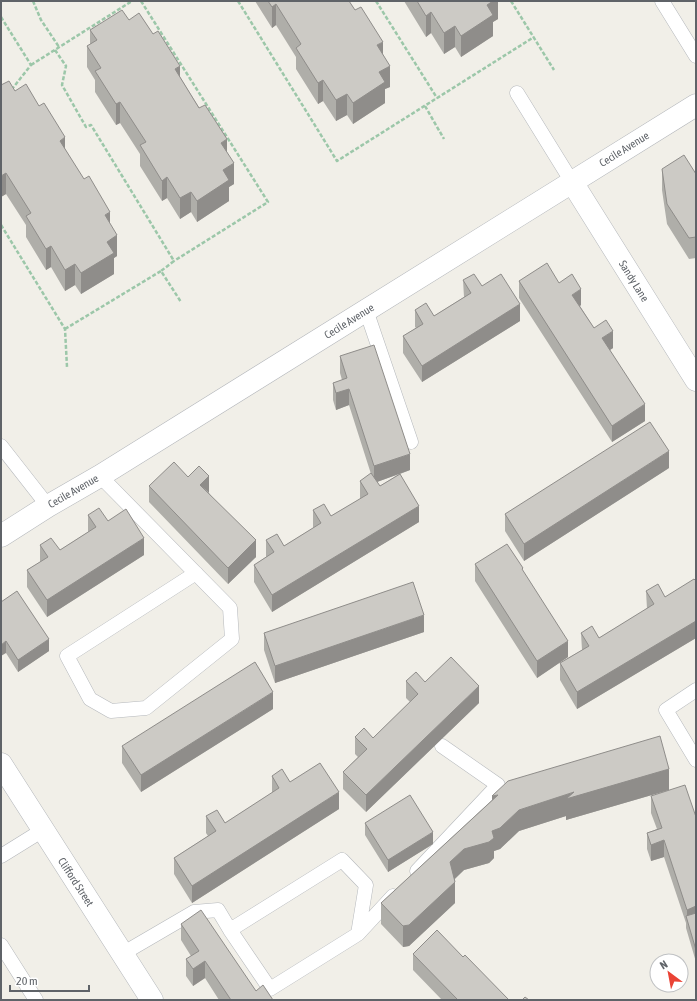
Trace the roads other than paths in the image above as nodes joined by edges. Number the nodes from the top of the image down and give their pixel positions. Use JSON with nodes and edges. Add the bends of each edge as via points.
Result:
{"nodes":[{"id":1,"x":662,"y":1,"type":"edge"},
{"id":2,"x":696,"y":56,"type":"edge"},
{"id":3,"x":517,"y":93,"type":"dead end"},
{"id":4,"x":696,"y":105,"type":"edge"},
{"id":5,"x":572,"y":182,"type":"junction"},
{"id":6,"x":366,"y":310,"type":"junction"},
{"id":7,"x":696,"y":380,"type":"edge"},
{"id":8,"x":411,"y":442,"type":"dead end"},
{"id":9,"x":1,"y":446,"type":"edge"},
{"id":10,"x":100,"y":476,"type":"junction"},
{"id":11,"x":48,"y":506,"type":"junction"},
{"id":12,"x":1,"y":536,"type":"edge"},
{"id":13,"x":196,"y":573,"type":"junction"},
{"id":14,"x":696,"y":690,"type":"edge"},
{"id":15,"x":442,"y":746,"type":"dead end"},
{"id":16,"x":696,"y":760,"type":"edge"},
{"id":17,"x":1,"y":764,"type":"edge"},
{"id":18,"x":43,"y":830,"type":"junction"},
{"id":19,"x":1,"y":856,"type":"edge"},
{"id":20,"x":230,"y":930,"type":"junction"},
{"id":21,"x":358,"y":934,"type":"junction"},
{"id":22,"x":1,"y":945,"type":"edge"},
{"id":23,"x":122,"y":954,"type":"junction"},
{"id":24,"x":36,"y":1000,"type":"edge"},
{"id":25,"x":152,"y":1000,"type":"edge"}],
"edges":[{"from":1,"to":2,"type":"lane"},
{"from":3,"to":5,"type":"lane"},
{"from":4,"to":5,"type":"street","name":"Cecile Avenue"},
{"from":5,"to":6,"type":"street","name":"Cecile Avenue"},
{"from":5,"to":7,"type":"street","name":"Sandy Lane"},
{"from":6,"to":8,"type":"lane"},
{"from":6,"to":10,"type":"street","name":"Cecile Avenue"},
{"from":9,"to":11,"type":"lane"},
{"from":10,"to":11,"type":"street","name":"Cecile Avenue"},
{"from":10,"to":13,"type":"lane"},
{"from":11,"to":12,"type":"street","name":"Cecile Avenue"},
{"from":13,"to":13,"type":"lane","via":[[230,608],[232,639],[146,708],[111,711],[90,699],[67,656]]},
{"from":14,"to":16,"type":"lane","via":[[666,710]]},
{"from":15,"to":21,"type":"lane","via":[[498,785]]},
{"from":17,"to":18,"type":"street","name":"Clifford Street"},
{"from":18,"to":19,"type":"lane"},
{"from":18,"to":23,"type":"street","name":"Clifford Street"},
{"from":20,"to":21,"type":"lane","via":[[270,989]]},
{"from":20,"to":21,"type":"lane","via":[[342,860],[366,886]]},
{"from":20,"to":23,"type":"lane","via":[[218,910],[194,912]]},
{"from":22,"to":24,"type":"lane"},
{"from":23,"to":25,"type":"street","name":"Clifford Street"}]}
